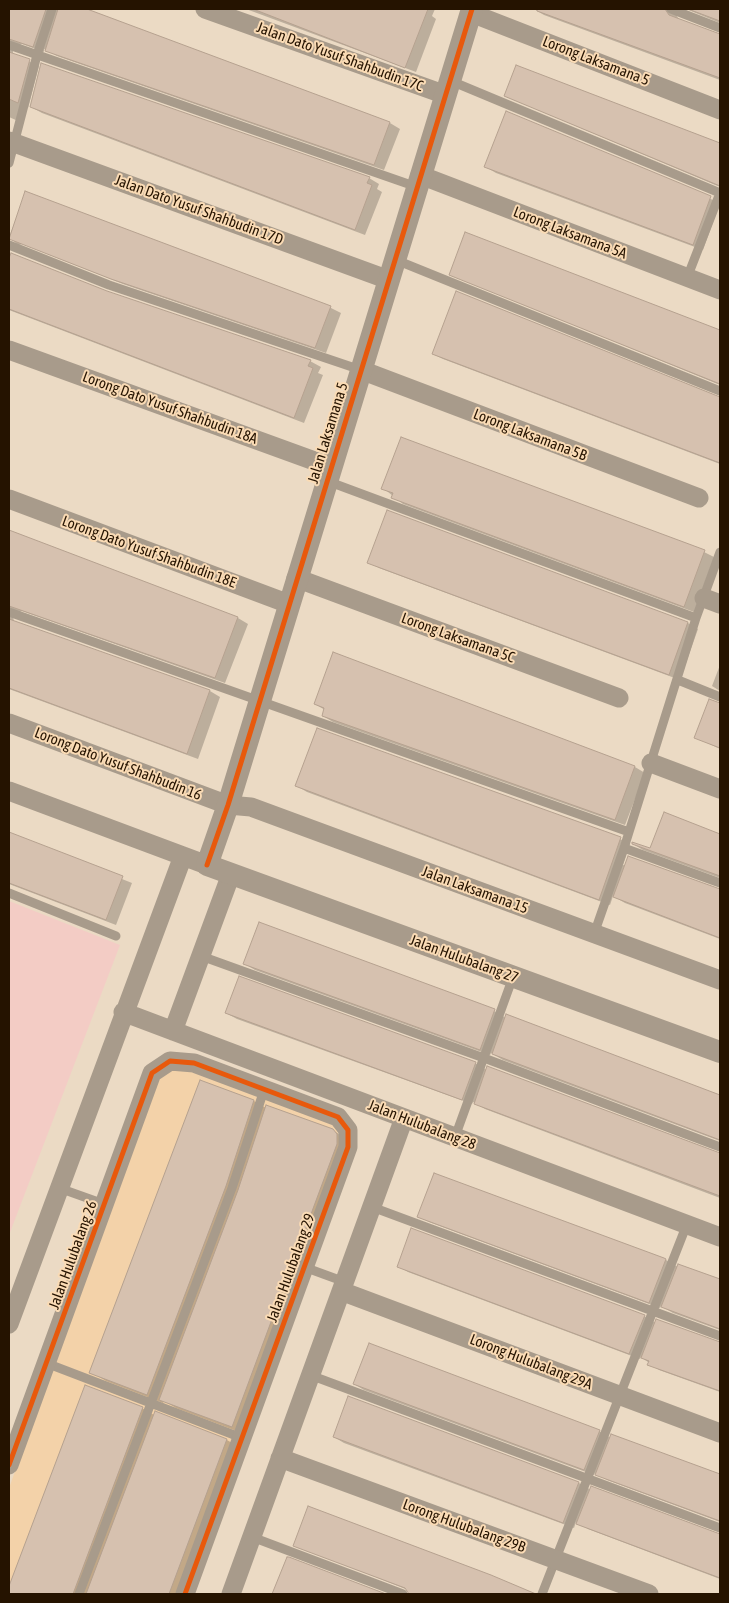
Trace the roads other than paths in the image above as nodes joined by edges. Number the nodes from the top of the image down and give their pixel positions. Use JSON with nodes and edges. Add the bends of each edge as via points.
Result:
{"nodes":[{"id":1,"x":52,"y":9,"type":"edge"},
{"id":2,"x":205,"y":9,"type":"edge"},
{"id":3,"x":671,"y":9,"type":"edge"},
{"id":4,"x":469,"y":11,"type":"edge"},
{"id":5,"x":720,"y":28,"type":"edge"},
{"id":6,"x":9,"y":45,"type":"edge"},
{"id":7,"x":37,"y":55,"type":"junction"},
{"id":8,"x":448,"y":88,"type":"junction"},
{"id":9,"x":720,"y":110,"type":"edge"},
{"id":10,"x":12,"y":142,"type":"edge"},
{"id":11,"x":9,"y":164,"type":"edge"},
{"id":12,"x":419,"y":181,"type":"junction"},
{"id":13,"x":720,"y":193,"type":"edge"},
{"id":14,"x":9,"y":245,"type":"edge"},
{"id":15,"x":392,"y":270,"type":"junction"},
{"id":16,"x":688,"y":278,"type":"junction"},
{"id":17,"x":720,"y":290,"type":"edge"},
{"id":18,"x":9,"y":350,"type":"edge"},
{"id":19,"x":361,"y":370,"type":"junction"},
{"id":20,"x":720,"y":392,"type":"edge"},
{"id":21,"x":329,"y":474,"type":"junction"},
{"id":22,"x":699,"y":498,"type":"dead end"},
{"id":23,"x":9,"y":500,"type":"edge"},
{"id":24,"x":720,"y":552,"type":"edge"},
{"id":25,"x":296,"y":578,"type":"junction"},
{"id":26,"x":712,"y":601,"type":"edge"},
{"id":27,"x":289,"y":604,"type":"junction"},
{"id":28,"x":9,"y":612,"type":"edge"},
{"id":29,"x":696,"y":618,"type":"junction"},
{"id":30,"x":678,"y":680,"type":"junction"},
{"id":31,"x":720,"y":697,"type":"edge"},
{"id":32,"x":619,"y":698,"type":"dead end"},
{"id":33,"x":259,"y":702,"type":"junction"},
{"id":34,"x":9,"y":723,"type":"edge"},
{"id":35,"x":651,"y":763,"type":"junction"},
{"id":36,"x":720,"y":789,"type":"edge"},
{"id":37,"x":9,"y":791,"type":"edge"},
{"id":38,"x":228,"y":805,"type":"junction"},
{"id":39,"x":629,"y":832,"type":"junction"},
{"id":40,"x":624,"y":848,"type":"junction"},
{"id":41,"x":182,"y":856,"type":"junction"},
{"id":42,"x":207,"y":865,"type":"junction"},
{"id":43,"x":231,"y":874,"type":"junction"},
{"id":44,"x":720,"y":883,"type":"edge"},
{"id":45,"x":9,"y":893,"type":"edge"},
{"id":46,"x":594,"y":934,"type":"junction"},
{"id":47,"x":116,"y":936,"type":"dead end"},
{"id":48,"x":201,"y":956,"type":"junction"},
{"id":49,"x":513,"y":976,"type":"junction"},
{"id":50,"x":720,"y":980,"type":"edge"},
{"id":51,"x":123,"y":1012,"type":"junction"},
{"id":52,"x":173,"y":1031,"type":"junction"},
{"id":53,"x":720,"y":1052,"type":"edge"},
{"id":54,"x":484,"y":1058,"type":"junction"},
{"id":55,"x":170,"y":1061,"type":"joint"},
{"id":56,"x":264,"y":1090,"type":"junction"},
{"id":57,"x":404,"y":1118,"type":"junction"},
{"id":58,"x":456,"y":1137,"type":"junction"},
{"id":59,"x":720,"y":1147,"type":"edge"},
{"id":60,"x":58,"y":1188,"type":"junction"},
{"id":61,"x":104,"y":1204,"type":"junction"},
{"id":62,"x":372,"y":1207,"type":"junction"},
{"id":63,"x":687,"y":1224,"type":"junction"},
{"id":64,"x":720,"y":1237,"type":"edge"},
{"id":65,"x":304,"y":1267,"type":"junction"},
{"id":66,"x":343,"y":1286,"type":"junction"},
{"id":67,"x":653,"y":1311,"type":"junction"},
{"id":68,"x":9,"y":1324,"type":"edge"},
{"id":69,"x":720,"y":1336,"type":"edge"},
{"id":70,"x":46,"y":1363,"type":"junction"},
{"id":71,"x":310,"y":1375,"type":"junction"},
{"id":72,"x":620,"y":1395,"type":"junction"},
{"id":73,"x":151,"y":1404,"type":"junction"},
{"id":74,"x":720,"y":1433,"type":"edge"},
{"id":75,"x":242,"y":1438,"type":"junction"},
{"id":76,"x":280,"y":1458,"type":"junction"},
{"id":77,"x":9,"y":1465,"type":"edge"},
{"id":78,"x":588,"y":1479,"type":"junction"},
{"id":79,"x":720,"y":1528,"type":"edge"},
{"id":80,"x":252,"y":1537,"type":"junction"},
{"id":81,"x":556,"y":1560,"type":"junction"},
{"id":82,"x":78,"y":1594,"type":"edge"},
{"id":83,"x":185,"y":1594,"type":"edge"},
{"id":84,"x":230,"y":1594,"type":"edge"},
{"id":85,"x":402,"y":1594,"type":"edge"},
{"id":86,"x":542,"y":1594,"type":"edge"},
{"id":87,"x":648,"y":1594,"type":"edge"}],
"edges":[{"from":1,"to":7,"type":"lane"},
{"from":2,"to":8,"type":"street","name":"Jalan Dato Yusuf Shahbudin 17C"},
{"from":3,"to":5,"type":"lane"},
{"from":4,"to":8,"type":"street","name":"Jalan Laksamana 5"},
{"from":4,"to":9,"type":"street","name":"Lorong Laksamana 5"},
{"from":6,"to":7,"type":"lane"},
{"from":7,"to":10,"type":"lane"},
{"from":7,"to":12,"type":"lane"},
{"from":8,"to":12,"type":"street","name":"Jalan Laksamana 5"},
{"from":8,"to":13,"type":"lane"},
{"from":10,"to":11,"type":"lane"},
{"from":10,"to":15,"type":"street","name":"Jalan Dato Yusuf Shahbudin 17D"},
{"from":12,"to":15,"type":"street","name":"Jalan Laksamana 5"},
{"from":12,"to":16,"type":"street","name":"Lorong Laksamana 5A"},
{"from":13,"to":16,"type":"lane"},
{"from":14,"to":19,"type":"lane","via":[[109,286]]},
{"from":15,"to":19,"type":"street","name":"Jalan Laksamana 5"},
{"from":15,"to":20,"type":"lane"},
{"from":16,"to":17,"type":"street","name":"Lorong Laksamana 5A"},
{"from":18,"to":21,"type":"street","name":"Lorong Dato Yusuf Shahbudin 18A"},
{"from":19,"to":21,"type":"street","name":"Jalan Laksamana 5"},
{"from":19,"to":22,"type":"street","name":"Lorong Laksamana 5B"},
{"from":21,"to":25,"type":"street","name":"Jalan Laksamana 5"},
{"from":21,"to":29,"type":"lane"},
{"from":23,"to":27,"type":"street","name":"Lorong Dato Yusuf Shahbudin 18E"},
{"from":24,"to":26,"type":"lane"},
{"from":25,"to":27,"type":"street","name":"Jalan Laksamana 5"},
{"from":25,"to":32,"type":"street","name":"Lorong Laksamana 5C"},
{"from":26,"to":29,"type":"lane"},
{"from":27,"to":33,"type":"street","name":"Jalan Laksamana 5"},
{"from":28,"to":33,"type":"lane"},
{"from":29,"to":30,"type":"lane"},
{"from":30,"to":31,"type":"lane"},
{"from":30,"to":35,"type":"lane"},
{"from":33,"to":38,"type":"street","name":"Jalan Laksamana 5"},
{"from":33,"to":39,"type":"lane"},
{"from":34,"to":38,"type":"street","name":"Lorong Dato Yusuf Shahbudin 16"},
{"from":35,"to":36,"type":"street"},
{"from":35,"to":39,"type":"lane"},
{"from":37,"to":41,"type":"street"},
{"from":38,"to":42,"type":"street","name":"Jalan Laksamana 5"},
{"from":38,"to":46,"type":"street","name":"Jalan Laksamana 15","via":[[251,807]]},
{"from":39,"to":40,"type":"lane"},
{"from":40,"to":44,"type":"lane"},
{"from":40,"to":46,"type":"lane"},
{"from":41,"to":42,"type":"street"},
{"from":41,"to":51,"type":"street"},
{"from":42,"to":43,"type":"street","name":"Jalan Hulubalang 27"},
{"from":43,"to":48,"type":"street"},
{"from":43,"to":49,"type":"street","name":"Jalan Hulubalang 27"},
{"from":45,"to":47,"type":"lane"},
{"from":46,"to":50,"type":"street","name":"Jalan Laksamana 15"},
{"from":48,"to":52,"type":"street"},
{"from":48,"to":54,"type":"lane"},
{"from":49,"to":53,"type":"street","name":"Jalan Hulubalang 27"},
{"from":49,"to":54,"type":"lane"},
{"from":51,"to":52,"type":"street","name":"Jalan Hulubalang 28"},
{"from":51,"to":60,"type":"street"},
{"from":52,"to":57,"type":"street","name":"Jalan Hulubalang 28"},
{"from":54,"to":58,"type":"lane"},
{"from":54,"to":59,"type":"lane"},
{"from":55,"to":56,"type":"street","name":"Jalan Hulubalang 29","via":[[194,1064]]},
{"from":55,"to":61,"type":"street","name":"Jalan Hulubalang 26","via":[[152,1073]]},
{"from":56,"to":65,"type":"street","name":"Jalan Hulubalang 29","via":[[338,1118],[348,1130],[348,1147]]},
{"from":56,"to":73,"type":"lane","via":[[232,1188]]},
{"from":57,"to":58,"type":"street","name":"Jalan Hulubalang 28"},
{"from":57,"to":62,"type":"street"},
{"from":58,"to":63,"type":"street","name":"Jalan Hulubalang 28"},
{"from":60,"to":61,"type":"lane"},
{"from":60,"to":68,"type":"street"},
{"from":61,"to":70,"type":"street","name":"Jalan Hulubalang 26"},
{"from":62,"to":66,"type":"street"},
{"from":62,"to":67,"type":"lane"},
{"from":63,"to":64,"type":"street","name":"Jalan Hulubalang 28"},
{"from":63,"to":67,"type":"lane"},
{"from":65,"to":66,"type":"lane"},
{"from":65,"to":75,"type":"street","name":"Jalan Hulubalang 29"},
{"from":66,"to":71,"type":"street"},
{"from":66,"to":72,"type":"street","name":"Lorong Hulubalang 29A"},
{"from":67,"to":69,"type":"lane"},
{"from":67,"to":72,"type":"lane"},
{"from":70,"to":73,"type":"lane"},
{"from":70,"to":77,"type":"street","name":"Jalan Hulubalang 26"},
{"from":71,"to":76,"type":"street"},
{"from":71,"to":78,"type":"lane"},
{"from":72,"to":74,"type":"street","name":"Lorong Hulubalang 29A"},
{"from":72,"to":78,"type":"lane"},
{"from":73,"to":75,"type":"lane"},
{"from":73,"to":82,"type":"lane"},
{"from":75,"to":83,"type":"street","name":"Jalan Hulubalang 29"},
{"from":76,"to":80,"type":"street"},
{"from":76,"to":81,"type":"street","name":"Lorong Hulubalang 29B"},
{"from":78,"to":79,"type":"lane"},
{"from":78,"to":81,"type":"lane"},
{"from":80,"to":84,"type":"street"},
{"from":80,"to":85,"type":"lane"},
{"from":81,"to":86,"type":"lane"},
{"from":81,"to":87,"type":"street","name":"Lorong Hulubalang 29B"}]}
